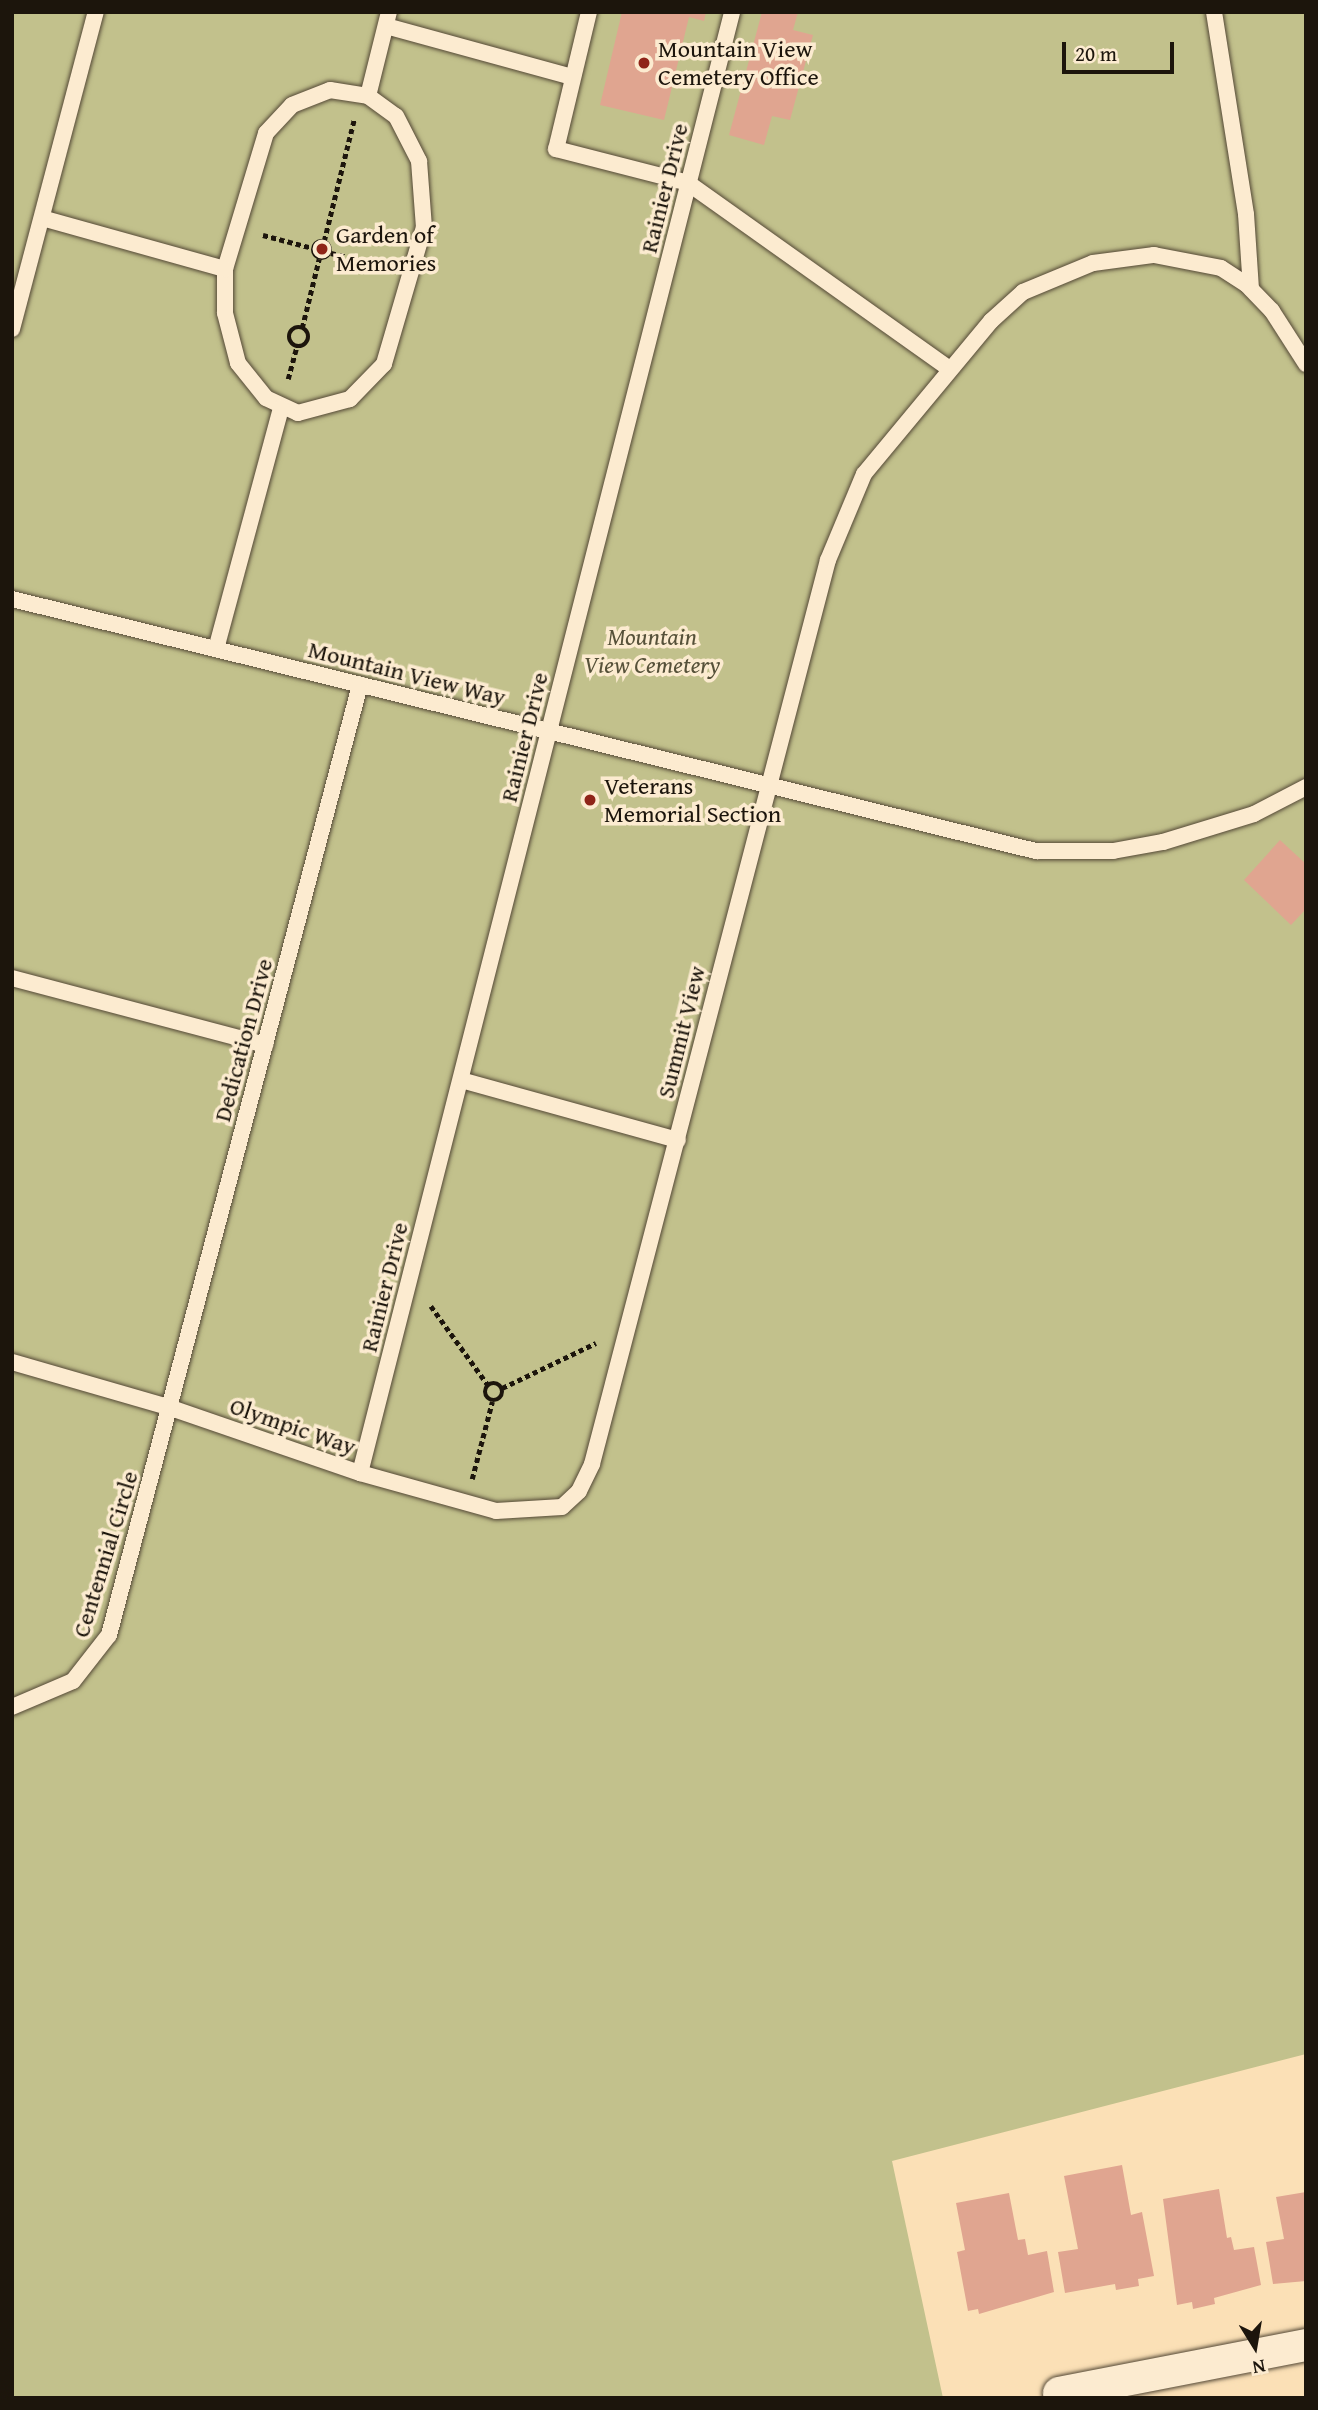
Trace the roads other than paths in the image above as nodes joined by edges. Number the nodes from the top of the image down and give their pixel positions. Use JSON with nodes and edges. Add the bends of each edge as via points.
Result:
{"nodes":[{"id":1,"x":96,"y":12,"type":"edge"},
{"id":2,"x":589,"y":12,"type":"edge"},
{"id":3,"x":732,"y":12,"type":"edge"},
{"id":4,"x":1214,"y":12,"type":"edge"},
{"id":5,"x":388,"y":19,"type":"edge"},
{"id":6,"x":572,"y":77,"type":"junction"},
{"id":7,"x":365,"y":94,"type":"junction"},
{"id":8,"x":688,"y":183,"type":"junction"},
{"id":9,"x":42,"y":218,"type":"junction"},
{"id":10,"x":225,"y":269,"type":"junction"},
{"id":11,"x":1251,"y":289,"type":"junction"},
{"id":12,"x":12,"y":329,"type":"edge"},
{"id":13,"x":1306,"y":364,"type":"edge"},
{"id":14,"x":948,"y":368,"type":"junction"},
{"id":15,"x":281,"y":408,"type":"junction"},
{"id":16,"x":12,"y":599,"type":"edge"},
{"id":17,"x":216,"y":649,"type":"junction"},
{"id":18,"x":360,"y":685,"type":"junction"},
{"id":19,"x":549,"y":731,"type":"junction"},
{"id":20,"x":766,"y":785,"type":"junction"},
{"id":21,"x":1306,"y":788,"type":"edge"},
{"id":22,"x":12,"y":978,"type":"edge"},
{"id":23,"x":265,"y":1045,"type":"junction"},
{"id":24,"x":461,"y":1080,"type":"junction"},
{"id":25,"x":678,"y":1140,"type":"junction"},
{"id":26,"x":12,"y":1362,"type":"edge"},
{"id":27,"x":171,"y":1408,"type":"junction"},
{"id":28,"x":360,"y":1473,"type":"junction"},
{"id":29,"x":562,"y":1507,"type":"joint"},
{"id":30,"x":12,"y":1707,"type":"edge"},
{"id":31,"x":1306,"y":2345,"type":"edge"},
{"id":32,"x":1059,"y":2393,"type":"dead end"}],
"edges":[{"from":1,"to":9,"type":"lane"},
{"from":2,"to":6,"type":"lane"},
{"from":3,"to":8,"type":"lane","name":"Rainier Drive"},
{"from":4,"to":11,"type":"lane","via":[[1246,215]]},
{"from":5,"to":6,"type":"lane"},
{"from":5,"to":7,"type":"lane"},
{"from":6,"to":8,"type":"lane","via":[[556,149]]},
{"from":7,"to":10,"type":"lane","via":[[330,90],[312,95],[276,119],[258,149]]},
{"from":7,"to":15,"type":"lane","via":[[396,116],[419,161],[425,227],[384,364],[367,386],[350,399],[314,412]]},
{"from":8,"to":14,"type":"lane"},
{"from":8,"to":19,"type":"lane","name":"Rainier Drive"},
{"from":9,"to":10,"type":"lane"},
{"from":9,"to":12,"type":"lane"},
{"from":10,"to":15,"type":"lane","via":[[225,313],[238,363],[251,384]]},
{"from":11,"to":13,"type":"lane","name":"Summit View","via":[[1296,343]]},
{"from":11,"to":14,"type":"lane","name":"Summit View","via":[[1222,268],[1190,258],[1154,255],[1093,263],[1023,292]]},
{"from":14,"to":20,"type":"lane","name":"Summit View","via":[[864,474],[828,560]]},
{"from":15,"to":17,"type":"lane"},
{"from":16,"to":17,"type":"lane","name":"Mountain View Way"},
{"from":17,"to":18,"type":"lane","name":"Mountain View Way"},
{"from":18,"to":19,"type":"lane","name":"Mountain View Way"},
{"from":18,"to":23,"type":"lane","name":"Dedication Drive"},
{"from":19,"to":20,"type":"lane","name":"Mountain View Way"},
{"from":19,"to":24,"type":"lane","name":"Rainier Drive"},
{"from":20,"to":21,"type":"lane","name":"Mountain View Way","via":[[1036,851],[1113,851],[1163,842],[1254,814]]},
{"from":20,"to":25,"type":"lane","name":"Summit View"},
{"from":22,"to":23,"type":"lane"},
{"from":23,"to":27,"type":"lane","name":"Dedication Drive"},
{"from":24,"to":25,"type":"lane"},
{"from":24,"to":28,"type":"lane","name":"Rainier Drive"},
{"from":25,"to":29,"type":"lane","name":"Summit View","via":[[592,1464],[579,1491]]},
{"from":26,"to":27,"type":"lane","name":"Olympic Way"},
{"from":27,"to":28,"type":"lane","name":"Olympic Way"},
{"from":27,"to":30,"type":"lane","name":"Centennial Circle","via":[[101,1651],[73,1681]]},
{"from":28,"to":29,"type":"lane","name":"Olympic Way","via":[[519,1513]]},
{"from":31,"to":32,"type":"street"}]}
